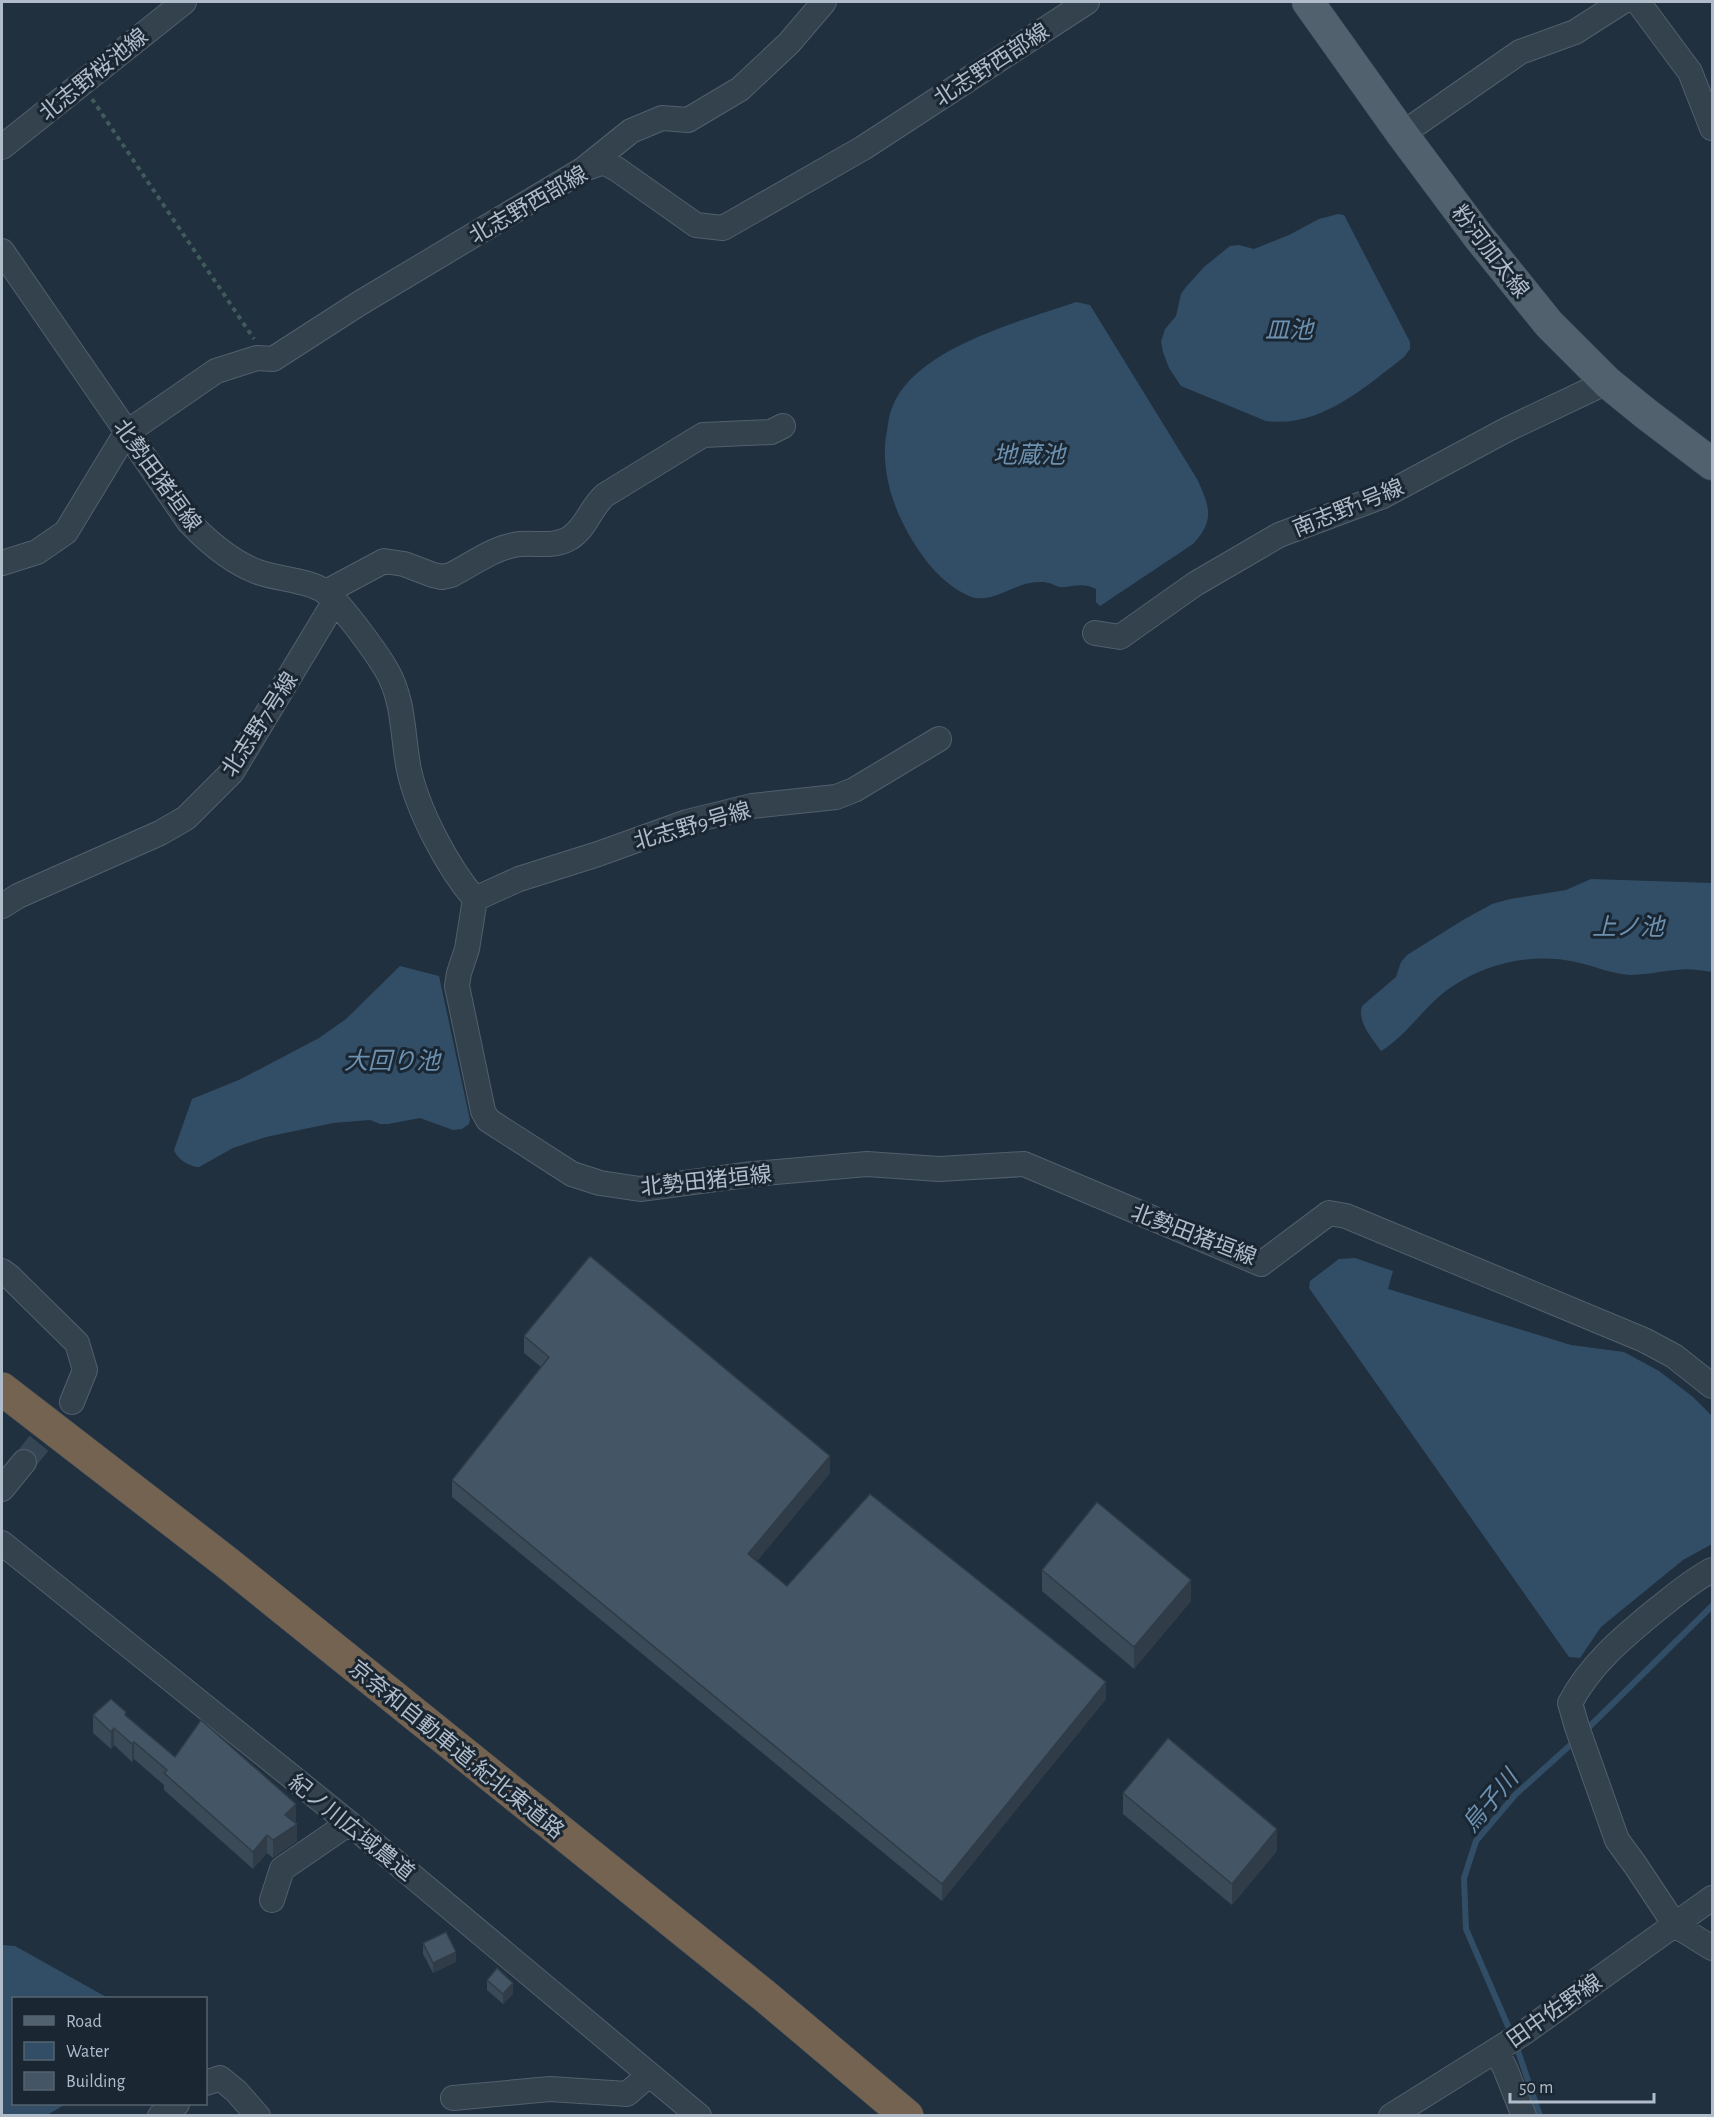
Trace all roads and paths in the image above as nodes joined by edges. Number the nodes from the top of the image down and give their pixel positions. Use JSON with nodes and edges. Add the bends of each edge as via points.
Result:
{"nodes":[{"id":1,"x":184,"y":2,"type":"edge"},
{"id":2,"x":824,"y":2,"type":"edge"},
{"id":3,"x":1087,"y":2,"type":"edge"},
{"id":4,"x":1308,"y":2,"type":"edge"},
{"id":5,"x":1622,"y":2,"type":"edge"},
{"id":6,"x":1638,"y":2,"type":"edge"},
{"id":7,"x":82,"y":83,"type":"junction"},
{"id":8,"x":1713,"y":128,"type":"edge"},
{"id":9,"x":1402,"y":134,"type":"junction"},
{"id":10,"x":2,"y":147,"type":"edge"},
{"id":11,"x":584,"y":169,"type":"junction"},
{"id":12,"x":2,"y":251,"type":"edge"},
{"id":13,"x":257,"y":358,"type":"junction"},
{"id":14,"x":1607,"y":382,"type":"junction"},
{"id":15,"x":783,"y":426,"type":"dead end"},
{"id":16,"x":126,"y":433,"type":"junction"},
{"id":17,"x":1713,"y":464,"type":"edge"},
{"id":18,"x":2,"y":563,"type":"edge"},
{"id":19,"x":331,"y":597,"type":"junction"},
{"id":20,"x":1095,"y":633,"type":"dead end"},
{"id":21,"x":939,"y":740,"type":"dead end"},
{"id":22,"x":475,"y":899,"type":"junction"},
{"id":23,"x":2,"y":906,"type":"edge"},
{"id":24,"x":2,"y":1271,"type":"edge"},
{"id":25,"x":1713,"y":1386,"type":"edge"},
{"id":26,"x":2,"y":1389,"type":"edge"},
{"id":27,"x":72,"y":1402,"type":"tunnel mouth"},
{"id":28,"x":24,"y":1462,"type":"tunnel mouth"},
{"id":29,"x":2,"y":1489,"type":"edge"},
{"id":30,"x":2,"y":1543,"type":"edge"},
{"id":31,"x":1713,"y":1570,"type":"edge"},
{"id":32,"x":350,"y":1823,"type":"junction"},
{"id":33,"x":1713,"y":1898,"type":"edge"},
{"id":34,"x":272,"y":1900,"type":"dead end"},
{"id":35,"x":1676,"y":1925,"type":"junction"},
{"id":36,"x":1713,"y":1948,"type":"edge"},
{"id":37,"x":1498,"y":2050,"type":"junction"},
{"id":38,"x":649,"y":2075,"type":"junction"},
{"id":39,"x":207,"y":2083,"type":"edge"},
{"id":40,"x":453,"y":2098,"type":"dead end"},
{"id":41,"x":174,"y":2105,"type":"edge"},
{"id":42,"x":160,"y":2115,"type":"edge"},
{"id":43,"x":258,"y":2115,"type":"edge"},
{"id":44,"x":699,"y":2115,"type":"edge"},
{"id":45,"x":907,"y":2115,"type":"edge"},
{"id":46,"x":1391,"y":2115,"type":"edge"},
{"id":47,"x":1524,"y":2115,"type":"edge"}],
"edges":[{"from":1,"to":7,"type":"street","name":"北志野桜池線"},
{"from":2,"to":11,"type":"street","via":[[789,43],[740,89],[688,120],[662,118],[631,131]]},
{"from":3,"to":11,"type":"street","name":"北志野西部線","via":[[863,148],[723,228],[696,225],[604,162]]},
{"from":4,"to":9,"type":"main road","name":"粉河加太線"},
{"from":5,"to":9,"type":"street","via":[[1575,32],[1520,52]]},
{"from":6,"to":8,"type":"street","via":[[1690,72]]},
{"from":7,"to":10,"type":"street","name":"北志野桜池線"},
{"from":7,"to":13,"type":"path","via":[[262,351]]},
{"from":9,"to":14,"type":"main road","name":"粉河加太線","via":[[1548,324]]},
{"from":11,"to":13,"type":"street","name":"北志野西部線","via":[[273,359]]},
{"from":12,"to":16,"type":"street","name":"北勢田猪垣線"},
{"from":13,"to":16,"type":"street","name":"北志野西部線","via":[[216,371]]},
{"from":14,"to":17,"type":"main road","name":"粉河加太線"},
{"from":14,"to":20,"type":"street","name":"南志野1号線","via":[[1508,429],[1383,496],[1279,535],[1195,584],[1120,637]]},
{"from":15,"to":19,"type":"street","via":[[771,432],[703,435],[605,495],[579,531],[560,543],[516,544],[442,577],[384,561]]},
{"from":16,"to":18,"type":"street","name":"北志野西部線","via":[[66,532],[37,552]]},
{"from":16,"to":19,"type":"street","name":"北勢田猪垣線","via":[[208,543],[258,572],[322,590]]},
{"from":19,"to":22,"type":"street","via":[[386,668],[397,690],[409,771],[429,828]]},
{"from":19,"to":23,"type":"street","name":"北志野7号線","via":[[232,772],[186,818]]},
{"from":21,"to":22,"type":"street","name":"北志野9号線","via":[[836,797],[752,806],[687,822],[519,879]]},
{"from":22,"to":25,"type":"street","name":"北勢田猪垣線","via":[[457,986],[483,1111],[488,1120],[572,1174],[640,1189],[867,1164],[939,1169],[1024,1164],[1261,1264],[1329,1213],[1346,1216],[1644,1340],[1674,1356]]},
{"from":24,"to":27,"type":"street","via":[[77,1343],[85,1370]]},
{"from":26,"to":45,"type":"highway","name":"京奈和自動車道;紀北東道路","via":[[226,1562]]},
{"from":28,"to":29,"type":"street"},
{"from":30,"to":32,"type":"street","name":"紀ノ川広域農道"},
{"from":31,"to":35,"type":"street","via":[[1692,1581],[1613,1645],[1570,1703],[1617,1840]]},
{"from":32,"to":34,"type":"street","via":[[282,1869]]},
{"from":32,"to":38,"type":"street","name":"紀ノ川広域農道"},
{"from":33,"to":35,"type":"street","name":"田中佐野線"},
{"from":35,"to":36,"type":"street"},
{"from":35,"to":37,"type":"street","name":"田中佐野線"},
{"from":37,"to":46,"type":"street","name":"田中佐野線"},
{"from":37,"to":47,"type":"street"},
{"from":38,"to":40,"type":"street","via":[[627,2094],[550,2089]]},
{"from":38,"to":44,"type":"street","name":"紀ノ川広域農道"},
{"from":39,"to":43,"type":"street","via":[[220,2078]]},
{"from":41,"to":42,"type":"street"}]}
